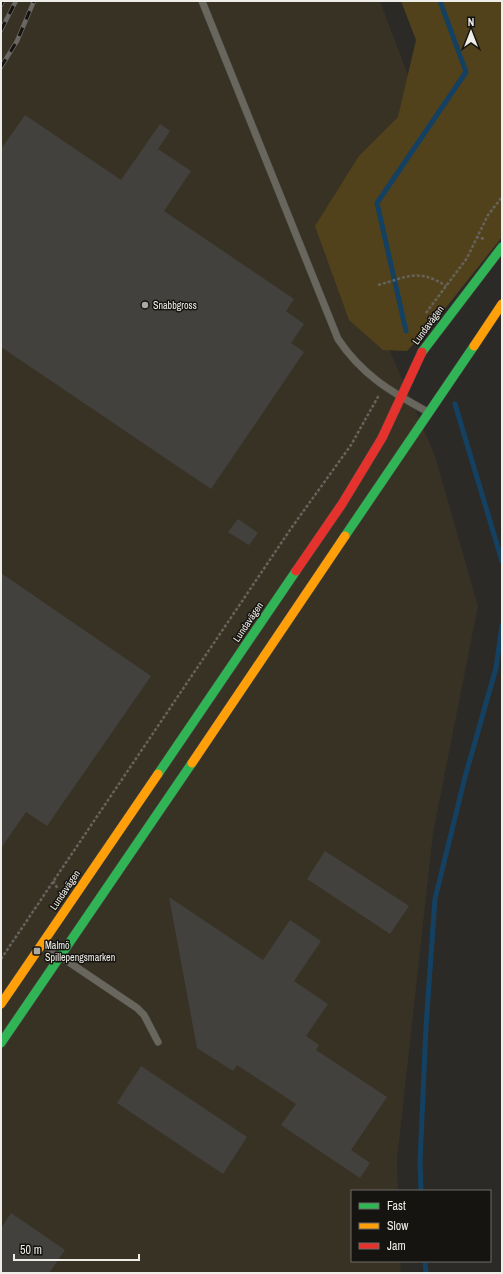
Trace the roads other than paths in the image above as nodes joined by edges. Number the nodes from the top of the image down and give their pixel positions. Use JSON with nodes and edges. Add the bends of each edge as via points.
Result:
{"nodes":[{"id":1,"x":202,"y":1,"type":"edge"},
{"id":2,"x":502,"y":247,"type":"edge"},
{"id":3,"x":502,"y":304,"type":"edge"},
{"id":4,"x":401,"y":397,"type":"junction"},
{"id":5,"x":429,"y":412,"type":"junction"},
{"id":6,"x":42,"y":944,"type":"junction"},
{"id":7,"x":61,"y":957,"type":"junction"},
{"id":8,"x":1,"y":1004,"type":"edge"},
{"id":9,"x":158,"y":1042,"type":"dead end"},
{"id":10,"x":1,"y":1043,"type":"edge"}],
"edges":[{"from":1,"to":4,"type":"lane","via":[[338,339],[362,369]]},
{"from":2,"to":4,"type":"main road","name":"Lundavägen","via":[[424,347]]},
{"from":3,"to":5,"type":"main road"},
{"from":4,"to":5,"type":"lane"},
{"from":4,"to":6,"type":"main road","name":"Lundavägen","via":[[382,438],[342,504]]},
{"from":5,"to":7,"type":"main road"},
{"from":6,"to":7,"type":"lane"},
{"from":6,"to":8,"type":"main road","name":"Lundavägen"},
{"from":7,"to":9,"type":"lane","via":[[137,1008],[144,1015]]},
{"from":7,"to":10,"type":"main road"}]}
